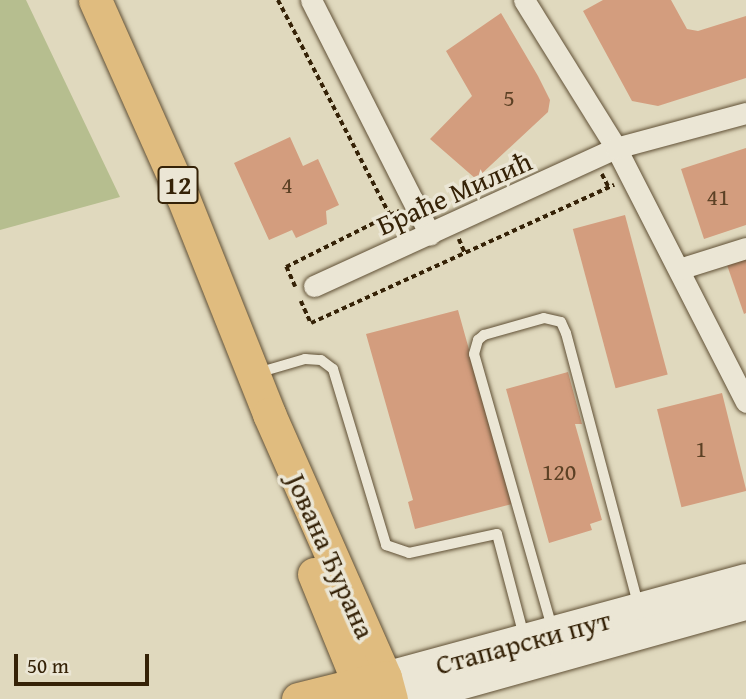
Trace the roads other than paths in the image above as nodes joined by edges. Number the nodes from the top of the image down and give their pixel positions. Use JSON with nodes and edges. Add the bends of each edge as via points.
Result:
{"nodes":[{"id":1,"x":95,"y":0,"type":"edge"},
{"id":2,"x":311,"y":0,"type":"edge"},
{"id":3,"x":524,"y":0,"type":"edge"},
{"id":4,"x":746,"y":113,"type":"edge"},
{"id":5,"x":616,"y":148,"type":"junction"},
{"id":6,"x":430,"y":235,"type":"junction"},
{"id":7,"x":746,"y":248,"type":"edge"},
{"id":8,"x":679,"y":269,"type":"junction"},
{"id":9,"x":313,"y":286,"type":"dead end"},
{"id":10,"x":268,"y":370,"type":"junction"},
{"id":11,"x":746,"y":402,"type":"edge"},
{"id":12,"x":746,"y":579,"type":"edge"},
{"id":13,"x":746,"y":605,"type":"edge"},
{"id":14,"x":640,"y":610,"type":"junction"},
{"id":15,"x":540,"y":638,"type":"junction"},
{"id":16,"x":382,"y":692,"type":"edge"},
{"id":17,"x":298,"y":699,"type":"edge"}],
"edges":[{"from":1,"to":10,"type":"main road","name":"Јована Ђурана","number":"12","via":[[182,195]]},
{"from":2,"to":6,"type":"street"},
{"from":3,"to":5,"type":"street"},
{"from":4,"to":5,"type":"street","name":"Браће Милић"},
{"from":5,"to":6,"type":"street","name":"Браће Милић"},
{"from":5,"to":8,"type":"street"},
{"from":6,"to":9,"type":"street","name":"Браће Милић"},
{"from":7,"to":8,"type":"street"},
{"from":8,"to":11,"type":"street"},
{"from":10,"to":15,"type":"lane","via":[[312,359],[333,369],[386,545],[409,553],[485,534],[501,538]]},
{"from":10,"to":16,"type":"main road","name":"Јована Ђурана","number":"12","via":[[269,414],[283,490]]},
{"from":12,"to":14,"type":"main road","name":"Стапарски пут"},
{"from":13,"to":16,"type":"main road","name":"Стапарски пут"},
{"from":14,"to":15,"type":"main road","name":"Стапарски пут"},
{"from":14,"to":15,"type":"lane","via":[[566,333],[561,322],[544,318],[484,335],[474,354]]},
{"from":15,"to":16,"type":"main road","name":"Стапарски пут"},
{"from":16,"to":17,"type":"main road","name":"Стапарски пут"}]}
